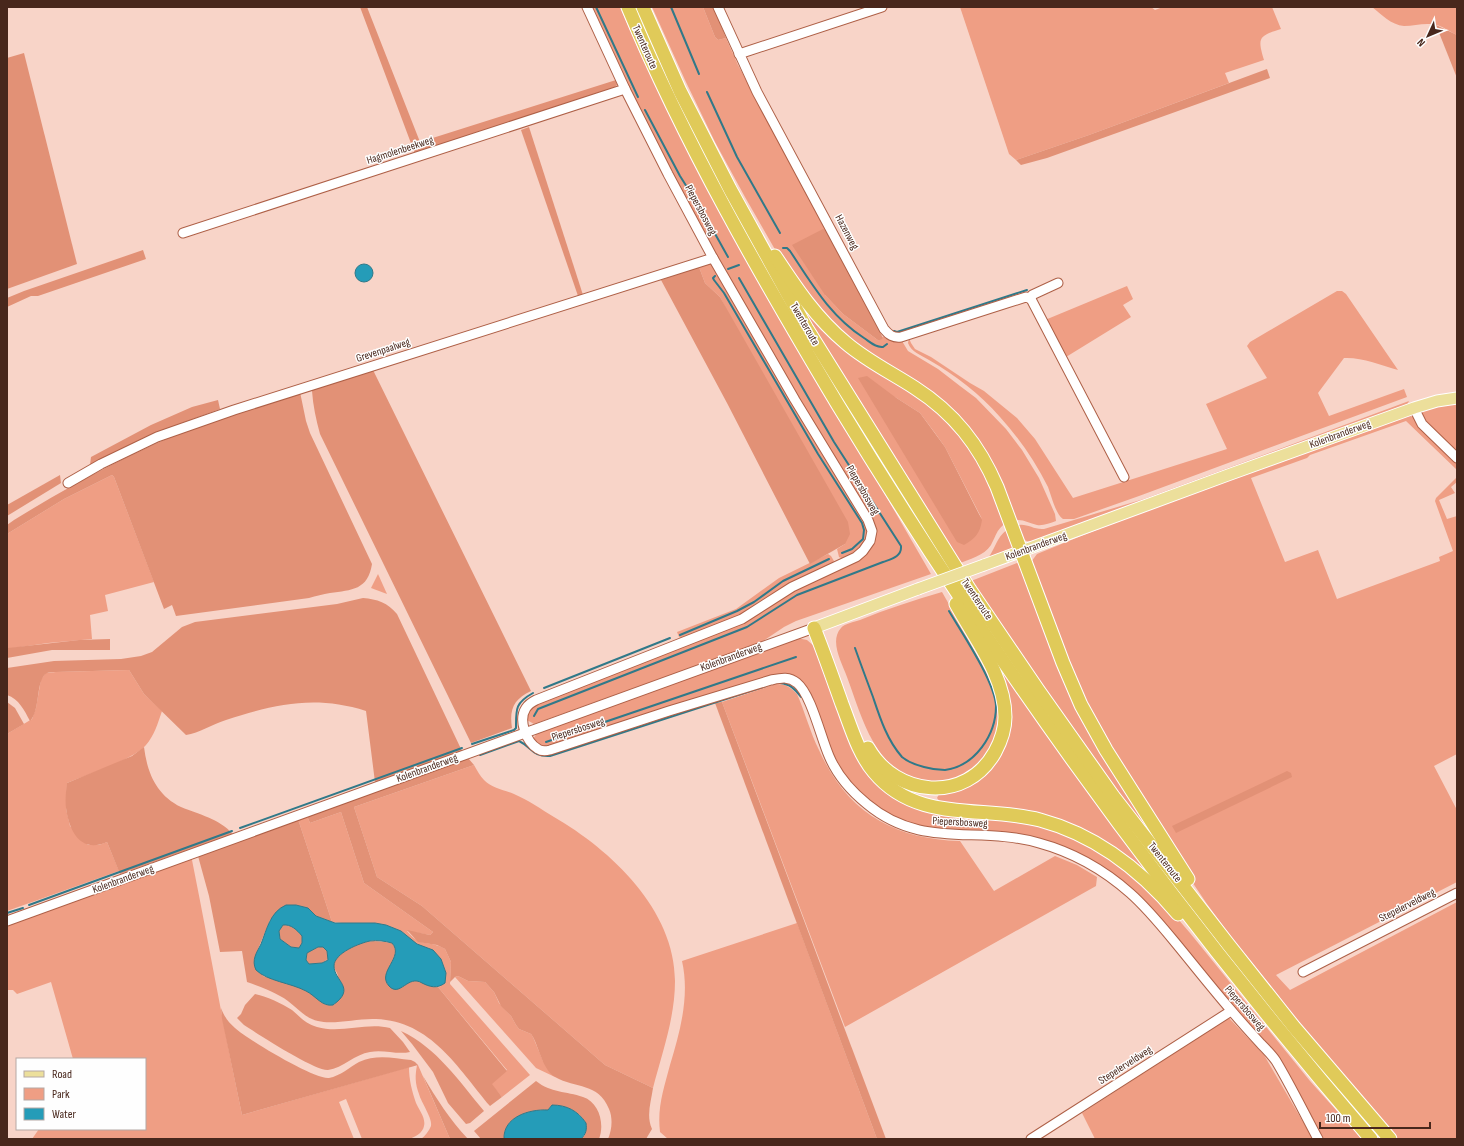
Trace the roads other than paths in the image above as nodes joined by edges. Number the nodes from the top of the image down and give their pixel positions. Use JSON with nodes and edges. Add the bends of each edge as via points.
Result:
{"nodes":[{"id":1,"x":587,"y":7,"type":"edge"},
{"id":2,"x":628,"y":7,"type":"edge"},
{"id":3,"x":643,"y":7,"type":"edge"},
{"id":4,"x":718,"y":7,"type":"edge"},
{"id":5,"x":882,"y":7,"type":"edge"},
{"id":6,"x":739,"y":54,"type":"junction"},
{"id":7,"x":625,"y":89,"type":"junction"},
{"id":8,"x":730,"y":189,"type":"junction"},
{"id":9,"x":183,"y":233,"type":"dead end"},
{"id":10,"x":713,"y":258,"type":"junction"},
{"id":11,"x":1058,"y":283,"type":"dead end"},
{"id":12,"x":1031,"y":299,"type":"junction"},
{"id":13,"x":1457,"y":398,"type":"edge"},
{"id":14,"x":1414,"y":408,"type":"junction"},
{"id":15,"x":1457,"y":458,"type":"edge"},
{"id":16,"x":1124,"y":477,"type":"dead end"},
{"id":17,"x":68,"y":483,"type":"dead end"},
{"id":18,"x":1021,"y":552,"type":"junction"},
{"id":19,"x":936,"y":561,"type":"junction"},
{"id":20,"x":818,"y":626,"type":"junction"},
{"id":21,"x":525,"y":733,"type":"junction"},
{"id":22,"x":1457,"y":893,"type":"edge"},
{"id":23,"x":7,"y":921,"type":"edge"},
{"id":24,"x":1228,"y":944,"type":"junction"},
{"id":25,"x":1303,"y":972,"type":"dead end"},
{"id":26,"x":1254,"y":998,"type":"junction"},
{"id":27,"x":1231,"y":1011,"type":"junction"},
{"id":28,"x":1032,"y":1139,"type":"edge"},
{"id":29,"x":1318,"y":1139,"type":"edge"},
{"id":30,"x":1372,"y":1139,"type":"edge"},
{"id":31,"x":1390,"y":1139,"type":"edge"}],
"edges":[{"from":1,"to":7,"type":"street","name":"Piepersbosweg"},
{"from":2,"to":19,"type":"highway","name":"Twenteroute","via":[[652,64],[720,202],[783,314]]},
{"from":3,"to":8,"type":"highway","name":"Twenteroute","via":[[680,91]]},
{"from":4,"to":6,"type":"street","name":"Hazenweg"},
{"from":5,"to":6,"type":"street"},
{"from":6,"to":12,"type":"street","name":"Hazenweg","via":[[757,92],[889,335],[901,337],[1026,297]]},
{"from":7,"to":9,"type":"street","name":"Hagmolenbeekweg"},
{"from":7,"to":10,"type":"street","name":"Piepersbosweg"},
{"from":8,"to":18,"type":"highway","via":[[796,288],[823,322],[863,357],[929,397],[966,433],[991,472]]},
{"from":8,"to":24,"type":"highway","name":"Twenteroute","via":[[807,329],[970,590],[1113,796]]},
{"from":10,"to":17,"type":"street","name":"Grevenpaalweg","via":[[234,410],[157,437]]},
{"from":10,"to":21,"type":"street","name":"Piepersbosweg","via":[[863,511],[872,531],[870,541],[856,557],[792,587],[742,619],[536,700],[526,708],[523,716]]},
{"from":11,"to":12,"type":"street","via":[[1032,295]]},
{"from":12,"to":16,"type":"street"},
{"from":13,"to":14,"type":"main road","name":"Kolenbranderweg"},
{"from":14,"to":15,"type":"street","via":[[1422,424]]},
{"from":14,"to":18,"type":"main road","name":"Kolenbranderweg"},
{"from":18,"to":20,"type":"main road","name":"Kolenbranderweg","bridge":true},
{"from":18,"to":24,"type":"highway","via":[[1081,705],[1106,750]]},
{"from":19,"to":20,"type":"highway","via":[[956,604],[992,668],[1004,706],[1004,728],[999,745],[988,763],[969,778],[941,788],[920,787],[900,780],[883,767],[863,738]]},
{"from":19,"to":26,"type":"highway","name":"Twenteroute","via":[[1070,756]]},
{"from":20,"to":21,"type":"street","name":"Kolenbranderweg"},
{"from":20,"to":26,"type":"highway","via":[[860,748],[874,772],[890,788],[911,801],[926,806],[1040,820],[1076,833],[1101,846],[1143,876]]},
{"from":21,"to":23,"type":"street","name":"Kolenbranderweg"},
{"from":21,"to":27,"type":"street","name":"Piepersbosweg","via":[[538,749],[550,750],[772,680],[784,677],[791,679],[806,695],[829,756],[839,774],[872,808],[885,817],[918,830],[951,835],[982,834],[1016,838],[1060,850],[1081,860],[1129,892],[1152,915]]},
{"from":22,"to":25,"type":"street","name":"Stepelerveldweg"},
{"from":24,"to":31,"type":"highway","name":"Twenteroute","via":[[1294,1027]]},
{"from":26,"to":30,"type":"highway","name":"Twenteroute"},
{"from":27,"to":28,"type":"street","name":"Stepelerveldweg"},
{"from":27,"to":29,"type":"street","name":"Piepersbosweg","via":[[1275,1060]]}]}
